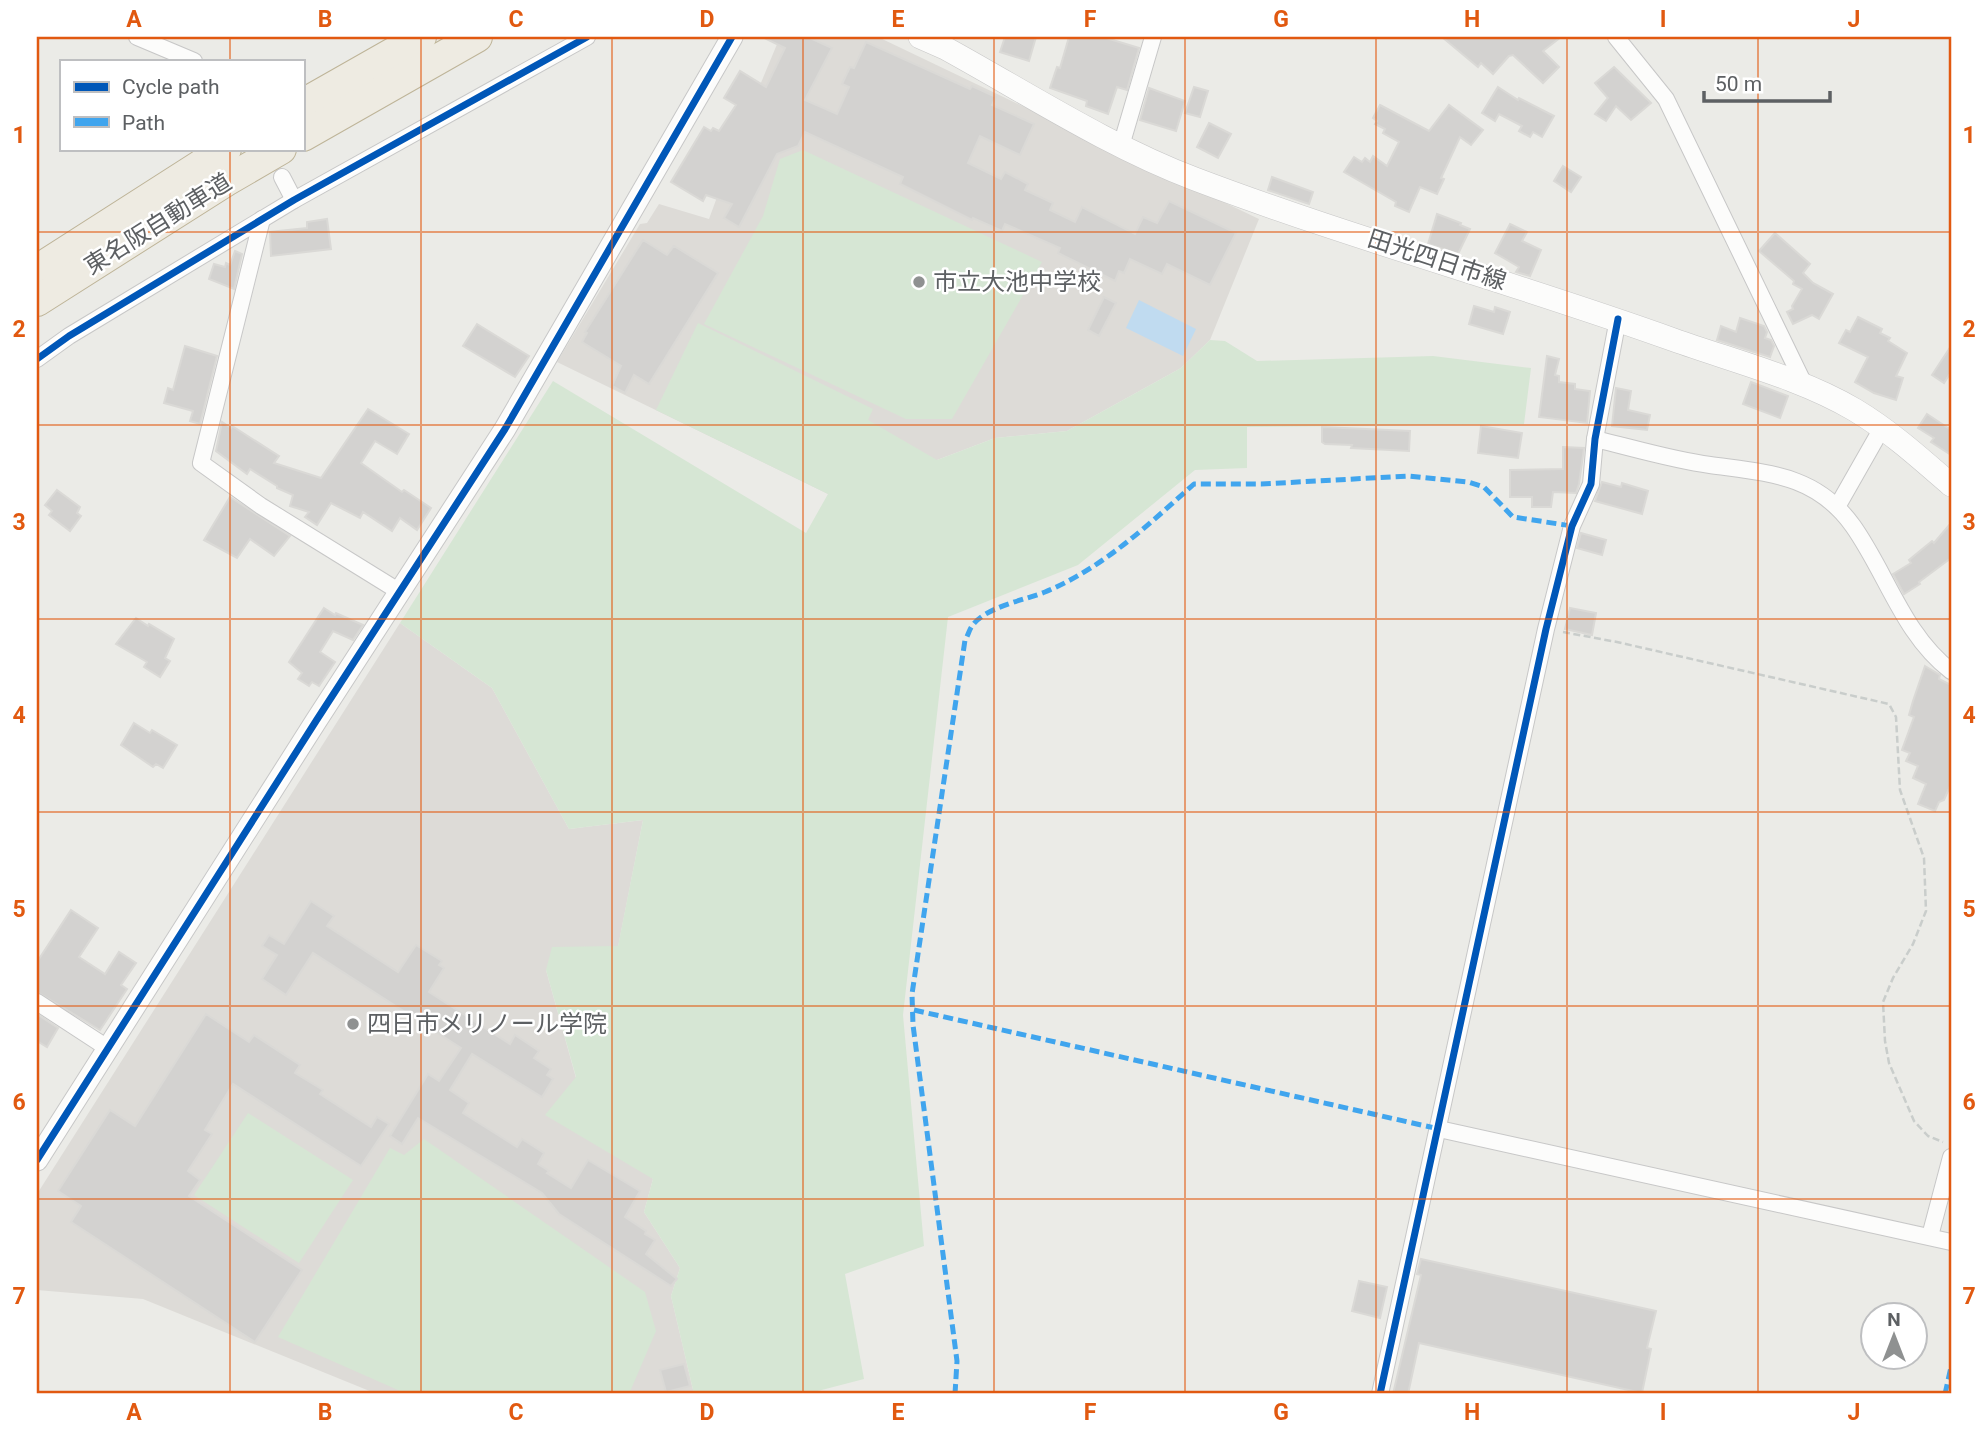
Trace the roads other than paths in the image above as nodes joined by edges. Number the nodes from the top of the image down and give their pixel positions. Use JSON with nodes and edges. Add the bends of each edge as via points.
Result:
{"nodes":[{"id":1,"x":137,"y":37,"type":"edge"},
{"id":2,"x":421,"y":37,"type":"edge"},
{"id":3,"x":477,"y":37,"type":"edge"},
{"id":4,"x":587,"y":37,"type":"edge"},
{"id":5,"x":732,"y":37,"type":"edge"},
{"id":6,"x":920,"y":37,"type":"edge"},
{"id":7,"x":1153,"y":37,"type":"edge"},
{"id":8,"x":1616,"y":37,"type":"edge"},
{"id":9,"x":947,"y":42,"type":"edge"},
{"id":10,"x":192,"y":60,"type":"edge"},
{"id":11,"x":304,"y":103,"type":"edge"},
{"id":12,"x":304,"y":135,"type":"edge"},
{"id":13,"x":1121,"y":146,"type":"junction"},
{"id":14,"x":224,"y":150,"type":"edge"},
{"id":15,"x":282,"y":163,"type":"edge"},
{"id":16,"x":294,"y":200,"type":"junction"},
{"id":17,"x":262,"y":219,"type":"junction"},
{"id":18,"x":37,"y":270,"type":"edge"},
{"id":19,"x":37,"y":301,"type":"edge"},
{"id":20,"x":1618,"y":319,"type":"junction"},
{"id":21,"x":37,"y":359,"type":"edge"},
{"id":22,"x":1805,"y":386,"type":"junction"},
{"id":23,"x":1882,"y":428,"type":"junction"},
{"id":24,"x":1595,"y":439,"type":"junction"},
{"id":25,"x":1951,"y":485,"type":"edge"},
{"id":26,"x":1837,"y":506,"type":"junction"},
{"id":27,"x":400,"y":592,"type":"junction"},
{"id":28,"x":1951,"y":671,"type":"edge"},
{"id":29,"x":37,"y":1002,"type":"edge"},
{"id":30,"x":109,"y":1049,"type":"junction"},
{"id":31,"x":1439,"y":1129,"type":"junction"},
{"id":32,"x":1951,"y":1157,"type":"edge"},
{"id":33,"x":37,"y":1160,"type":"edge"},
{"id":34,"x":1930,"y":1236,"type":"junction"},
{"id":35,"x":1951,"y":1242,"type":"edge"},
{"id":36,"x":1380,"y":1394,"type":"edge"}],
"edges":[{"from":1,"to":10,"type":"street"},
{"from":2,"to":11,"type":"highway"},
{"from":3,"to":12,"type":"highway"},
{"from":4,"to":16,"type":"street"},
{"from":5,"to":27,"type":"street","via":[[505,429]]},
{"from":6,"to":9,"type":"main road","name":"田光四日市線"},
{"from":7,"to":13,"type":"street"},
{"from":8,"to":22,"type":"street","via":[[1666,99]]},
{"from":9,"to":13,"type":"main road","name":"田光四日市線"},
{"from":13,"to":20,"type":"main road","name":"田光四日市線","via":[[1264,204]]},
{"from":14,"to":18,"type":"highway","name":"東名阪自動車道"},
{"from":15,"to":16,"type":"street"},
{"from":15,"to":19,"type":"highway","name":"東名阪自動車道","via":[[226,181]]},
{"from":16,"to":17,"type":"street"},
{"from":17,"to":21,"type":"street"},
{"from":17,"to":27,"type":"street","via":[[201,463]]},
{"from":20,"to":22,"type":"main road","name":"田光四日市線"},
{"from":20,"to":24,"type":"street"},
{"from":22,"to":23,"type":"main road","name":"田光四日市線"},
{"from":23,"to":25,"type":"main road","name":"田光四日市線"},
{"from":23,"to":26,"type":"street"},
{"from":24,"to":26,"type":"street","via":[[1709,465],[1776,474]]},
{"from":24,"to":31,"type":"street","via":[[1591,484],[1572,526],[1546,629]]},
{"from":26,"to":28,"type":"street","via":[[1914,633]]},
{"from":27,"to":30,"type":"street"},
{"from":29,"to":30,"type":"street"},
{"from":30,"to":33,"type":"street"},
{"from":31,"to":34,"type":"street"},
{"from":31,"to":36,"type":"street"},
{"from":32,"to":34,"type":"street"},
{"from":34,"to":35,"type":"street"}]}
